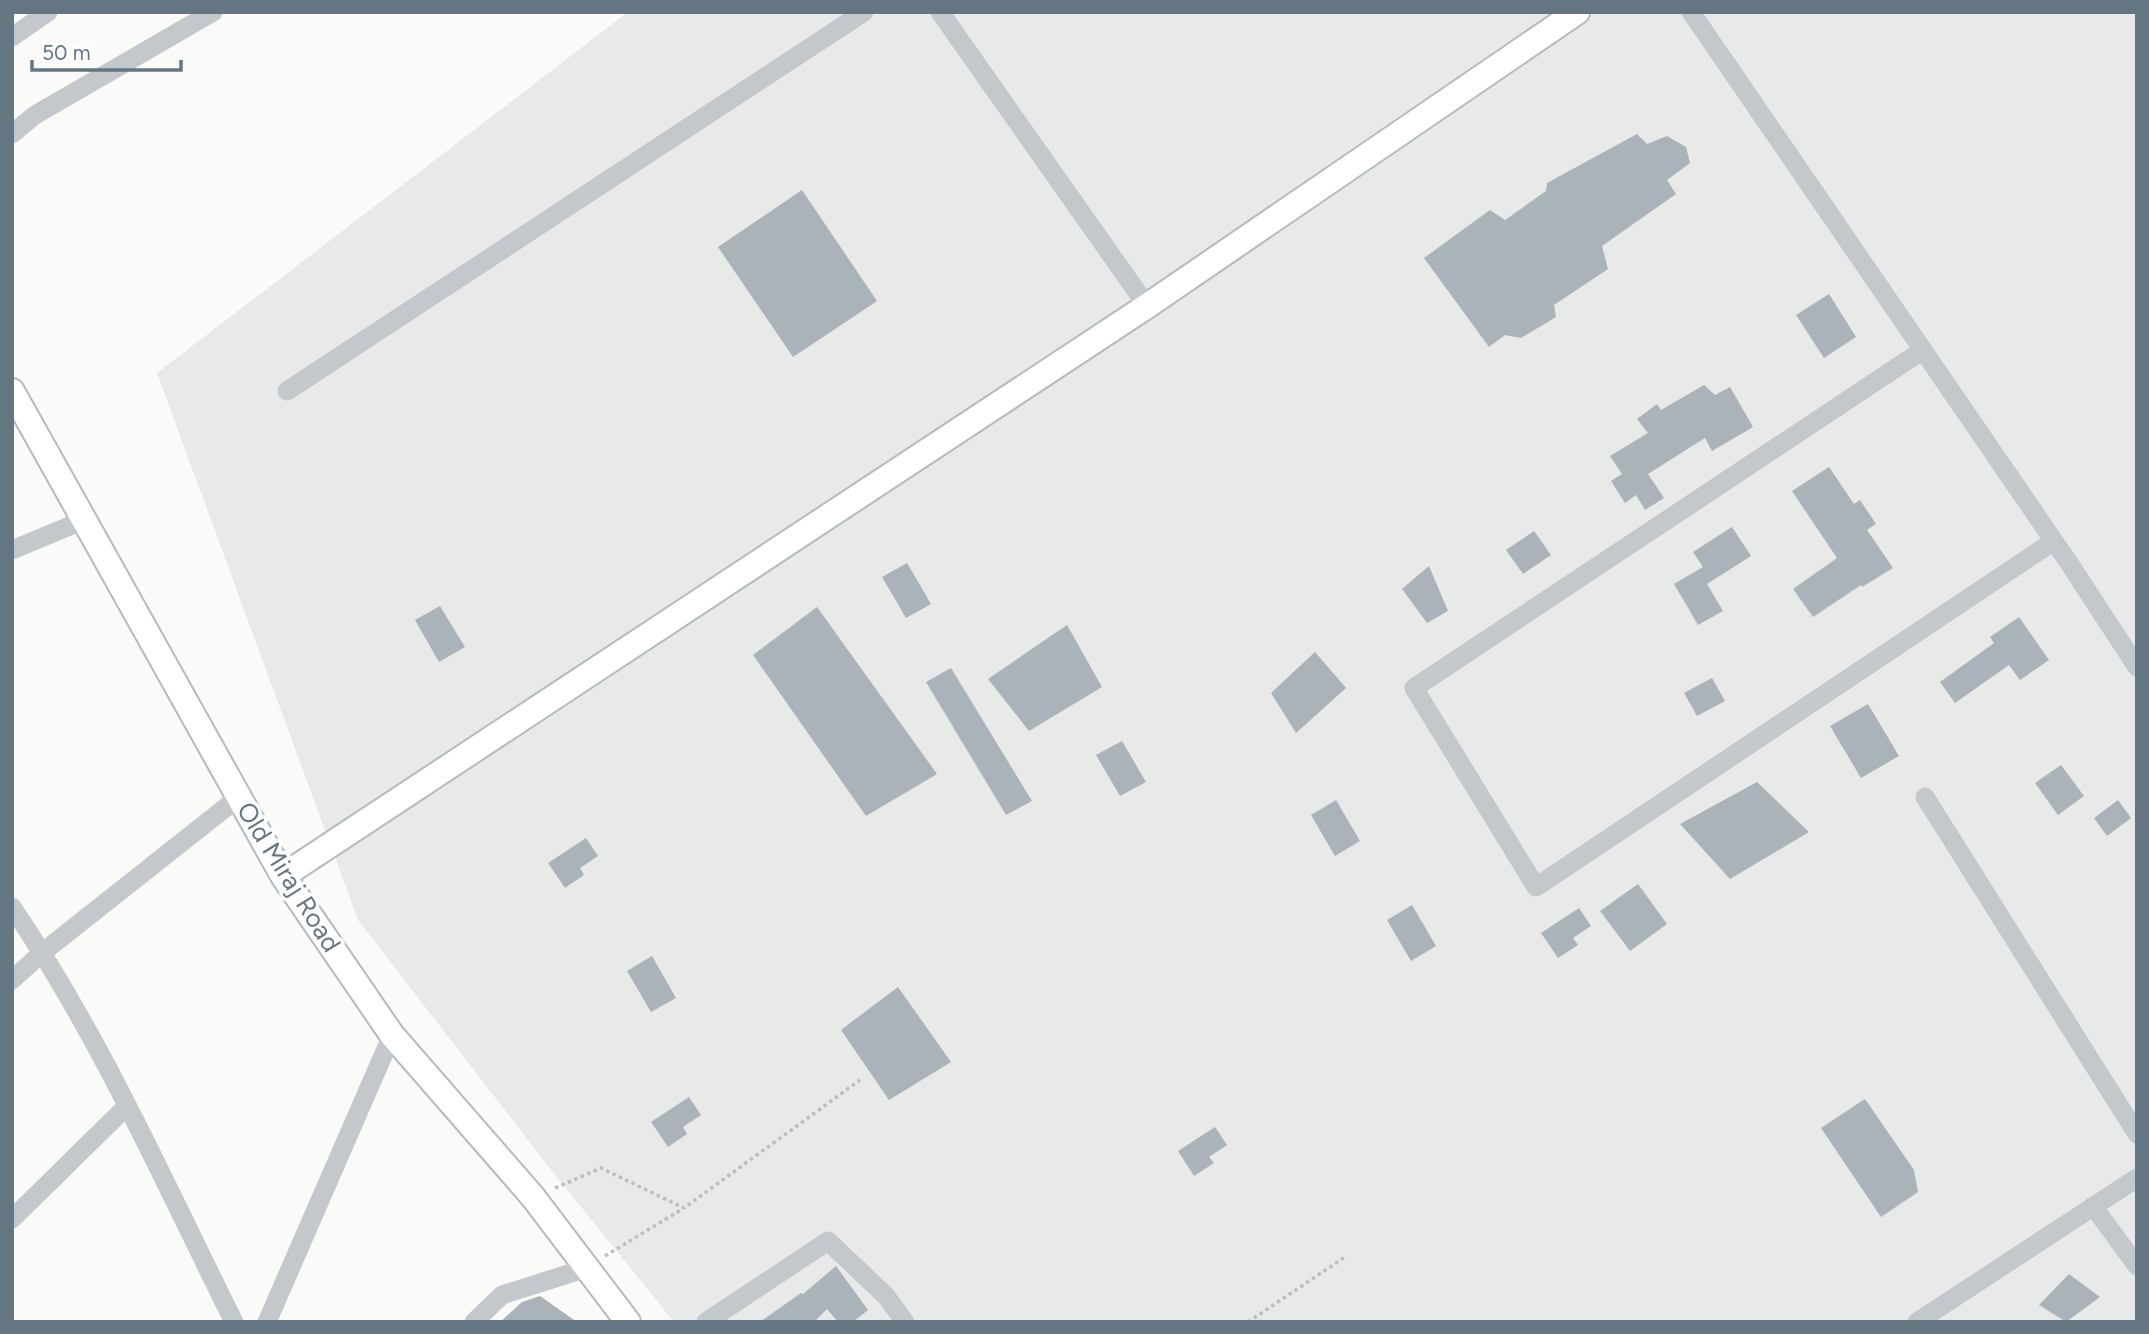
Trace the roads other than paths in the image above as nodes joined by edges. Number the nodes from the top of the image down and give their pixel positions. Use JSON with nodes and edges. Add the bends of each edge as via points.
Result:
{"nodes":[{"id":1,"x":48,"y":12,"type":"edge"},
{"id":2,"x":213,"y":12,"type":"edge"},
{"id":3,"x":864,"y":12,"type":"edge"},
{"id":4,"x":940,"y":12,"type":"edge"},
{"id":5,"x":1577,"y":12,"type":"edge"},
{"id":6,"x":1691,"y":12,"type":"edge"},
{"id":7,"x":12,"y":37,"type":"edge"},
{"id":8,"x":12,"y":134,"type":"edge"},
{"id":9,"x":1147,"y":306,"type":"junction"},
{"id":10,"x":1923,"y":350,"type":"junction"},
{"id":11,"x":12,"y":391,"type":"edge"},
{"id":12,"x":287,"y":391,"type":"dead end"},
{"id":13,"x":85,"y":520,"type":"junction"},
{"id":14,"x":2054,"y":541,"type":"junction"},
{"id":15,"x":12,"y":550,"type":"edge"},
{"id":16,"x":2137,"y":667,"type":"edge"},
{"id":17,"x":239,"y":797,"type":"junction"},
{"id":18,"x":1925,"y":797,"type":"dead end"},
{"id":19,"x":283,"y":876,"type":"junction"},
{"id":20,"x":12,"y":906,"type":"edge"},
{"id":21,"x":43,"y":952,"type":"junction"},
{"id":22,"x":12,"y":980,"type":"edge"},
{"id":23,"x":392,"y":1035,"type":"junction"},
{"id":24,"x":127,"y":1106,"type":"junction"},
{"id":25,"x":2137,"y":1134,"type":"edge"},
{"id":26,"x":2137,"y":1178,"type":"edge"},
{"id":27,"x":2093,"y":1206,"type":"junction"},
{"id":28,"x":12,"y":1219,"type":"edge"},
{"id":29,"x":2137,"y":1266,"type":"edge"},
{"id":30,"x":587,"y":1268,"type":"junction"},
{"id":31,"x":234,"y":1322,"type":"edge"},
{"id":32,"x":267,"y":1322,"type":"edge"},
{"id":33,"x":474,"y":1322,"type":"edge"},
{"id":34,"x":628,"y":1322,"type":"edge"},
{"id":35,"x":706,"y":1322,"type":"edge"},
{"id":36,"x":905,"y":1322,"type":"edge"},
{"id":37,"x":1917,"y":1322,"type":"edge"}],
"edges":[{"from":1,"to":7,"type":"street"},
{"from":2,"to":8,"type":"street","via":[[35,115]]},
{"from":3,"to":12,"type":"street"},
{"from":4,"to":9,"type":"street"},
{"from":5,"to":9,"type":"main road"},
{"from":6,"to":10,"type":"street"},
{"from":9,"to":19,"type":"main road"},
{"from":10,"to":14,"type":"street"},
{"from":10,"to":14,"type":"street","via":[[1414,688],[1536,887]]},
{"from":11,"to":13,"type":"main road","name":"Old Miraj Road"},
{"from":13,"to":15,"type":"street"},
{"from":13,"to":17,"type":"main road","name":"Old Miraj Road"},
{"from":14,"to":16,"type":"street"},
{"from":17,"to":19,"type":"main road","name":"Old Miraj Road"},
{"from":17,"to":21,"type":"street"},
{"from":18,"to":25,"type":"street"},
{"from":19,"to":23,"type":"main road","name":"Old Miraj Road"},
{"from":20,"to":21,"type":"street"},
{"from":21,"to":22,"type":"street"},
{"from":21,"to":24,"type":"street"},
{"from":23,"to":30,"type":"main road","name":"Old Miraj Road","via":[[533,1198]]},
{"from":23,"to":32,"type":"street"},
{"from":24,"to":28,"type":"street"},
{"from":24,"to":31,"type":"street"},
{"from":26,"to":27,"type":"street"},
{"from":27,"to":29,"type":"street"},
{"from":27,"to":37,"type":"street"},
{"from":30,"to":33,"type":"street","via":[[502,1295]]},
{"from":30,"to":34,"type":"main road","name":"Old Miraj Road"},
{"from":35,"to":36,"type":"street","via":[[828,1241],[886,1296]]}]}
